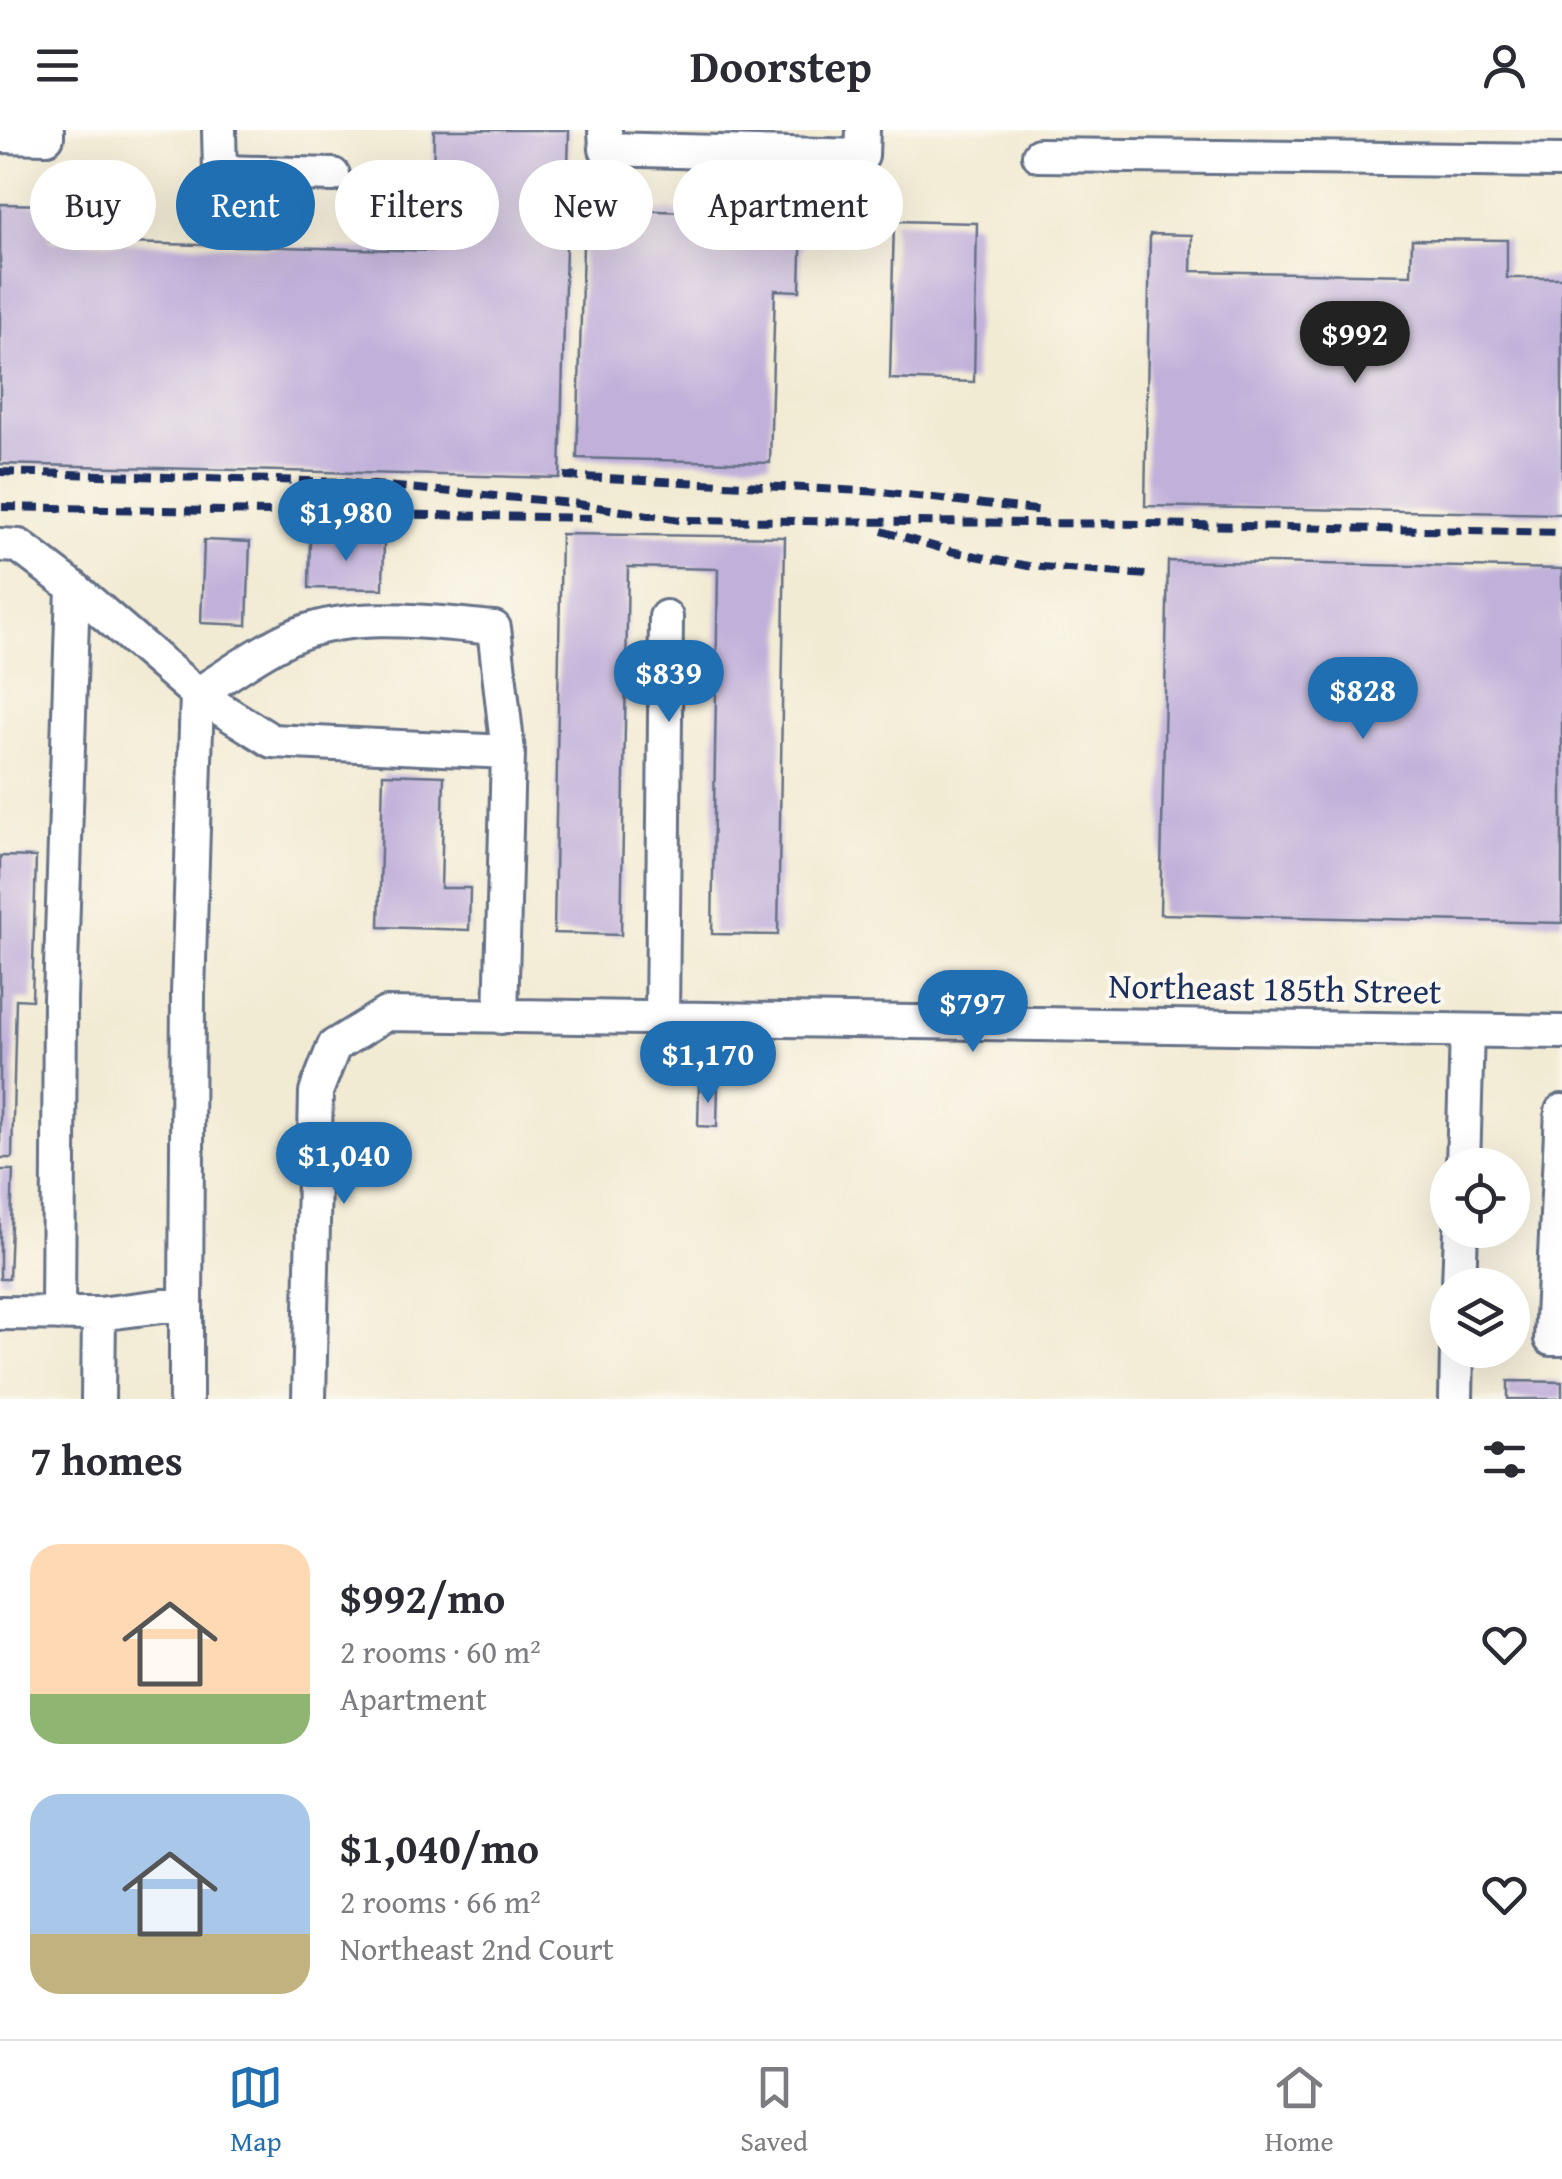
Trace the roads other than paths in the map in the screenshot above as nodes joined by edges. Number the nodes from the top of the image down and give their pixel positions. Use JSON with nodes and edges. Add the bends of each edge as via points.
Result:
{"nodes":[{"id":1,"x":47,"y":130,"type":"edge"},
{"id":2,"x":220,"y":130,"type":"edge"},
{"id":3,"x":605,"y":130,"type":"edge"},
{"id":4,"x":863,"y":130,"type":"edge"},
{"id":5,"x":0,"y":136,"type":"edge"},
{"id":6,"x":1281,"y":144,"type":"edge"},
{"id":7,"x":1039,"y":156,"type":"dead end"},
{"id":8,"x":1562,"y":161,"type":"edge"},
{"id":9,"x":333,"y":175,"type":"dead end"},
{"id":10,"x":0,"y":545,"type":"edge"},
{"id":11,"x":74,"y":587,"type":"junction"},
{"id":12,"x":666,"y":618,"type":"dead end"},
{"id":13,"x":197,"y":694,"type":"junction"},
{"id":14,"x":508,"y":752,"type":"junction"},
{"id":15,"x":502,"y":1018,"type":"junction"},
{"id":16,"x":662,"y":1018,"type":"junction"},
{"id":17,"x":1467,"y":1031,"type":"junction"},
{"id":18,"x":1562,"y":1032,"type":"edge"},
{"id":19,"x":1562,"y":1110,"type":"edge"},
{"id":20,"x":1464,"y":1148,"type":"edge"},
{"id":21,"x":186,"y":1303,"type":"junction"},
{"id":22,"x":0,"y":1313,"type":"edge"},
{"id":23,"x":58,"y":1314,"type":"junction"},
{"id":24,"x":99,"y":1314,"type":"junction"},
{"id":25,"x":1562,"y":1339,"type":"edge"},
{"id":26,"x":1457,"y":1368,"type":"edge"},
{"id":27,"x":98,"y":1399,"type":"edge"},
{"id":28,"x":186,"y":1399,"type":"edge"},
{"id":29,"x":308,"y":1399,"type":"edge"},
{"id":30,"x":1456,"y":1399,"type":"edge"}],
"edges":[{"from":1,"to":5,"type":"street","via":[[47,137]]},
{"from":2,"to":9,"type":"street","via":[[220,172]]},
{"from":3,"to":4,"type":"street","via":[[606,148],[862,156]]},
{"from":6,"to":7,"type":"street"},
{"from":6,"to":8,"type":"street"},
{"from":10,"to":11,"type":"street","via":[[19,546]]},
{"from":11,"to":13,"type":"street"},
{"from":11,"to":23,"type":"street"},
{"from":12,"to":16,"type":"street"},
{"from":13,"to":14,"type":"street","via":[[272,741]]},
{"from":13,"to":14,"type":"street","via":[[290,637],[352,622],[494,628]]},
{"from":13,"to":21,"type":"street"},
{"from":14,"to":15,"type":"street"},
{"from":15,"to":16,"type":"street","name":"Northeast 185th Street"},
{"from":15,"to":29,"type":"street","name":"Northeast 185th Street","via":[[386,1014],[334,1046],[316,1092]]},
{"from":16,"to":17,"type":"street","name":"Northeast 185th Street"},
{"from":17,"to":18,"type":"street","name":"Northeast 185th Street"},
{"from":17,"to":20,"type":"street"},
{"from":19,"to":25,"type":"street","via":[[1551,1338]]},
{"from":21,"to":24,"type":"street"},
{"from":21,"to":28,"type":"street"},
{"from":22,"to":23,"type":"street"},
{"from":23,"to":24,"type":"street"},
{"from":24,"to":27,"type":"street"},
{"from":26,"to":30,"type":"street"}]}
